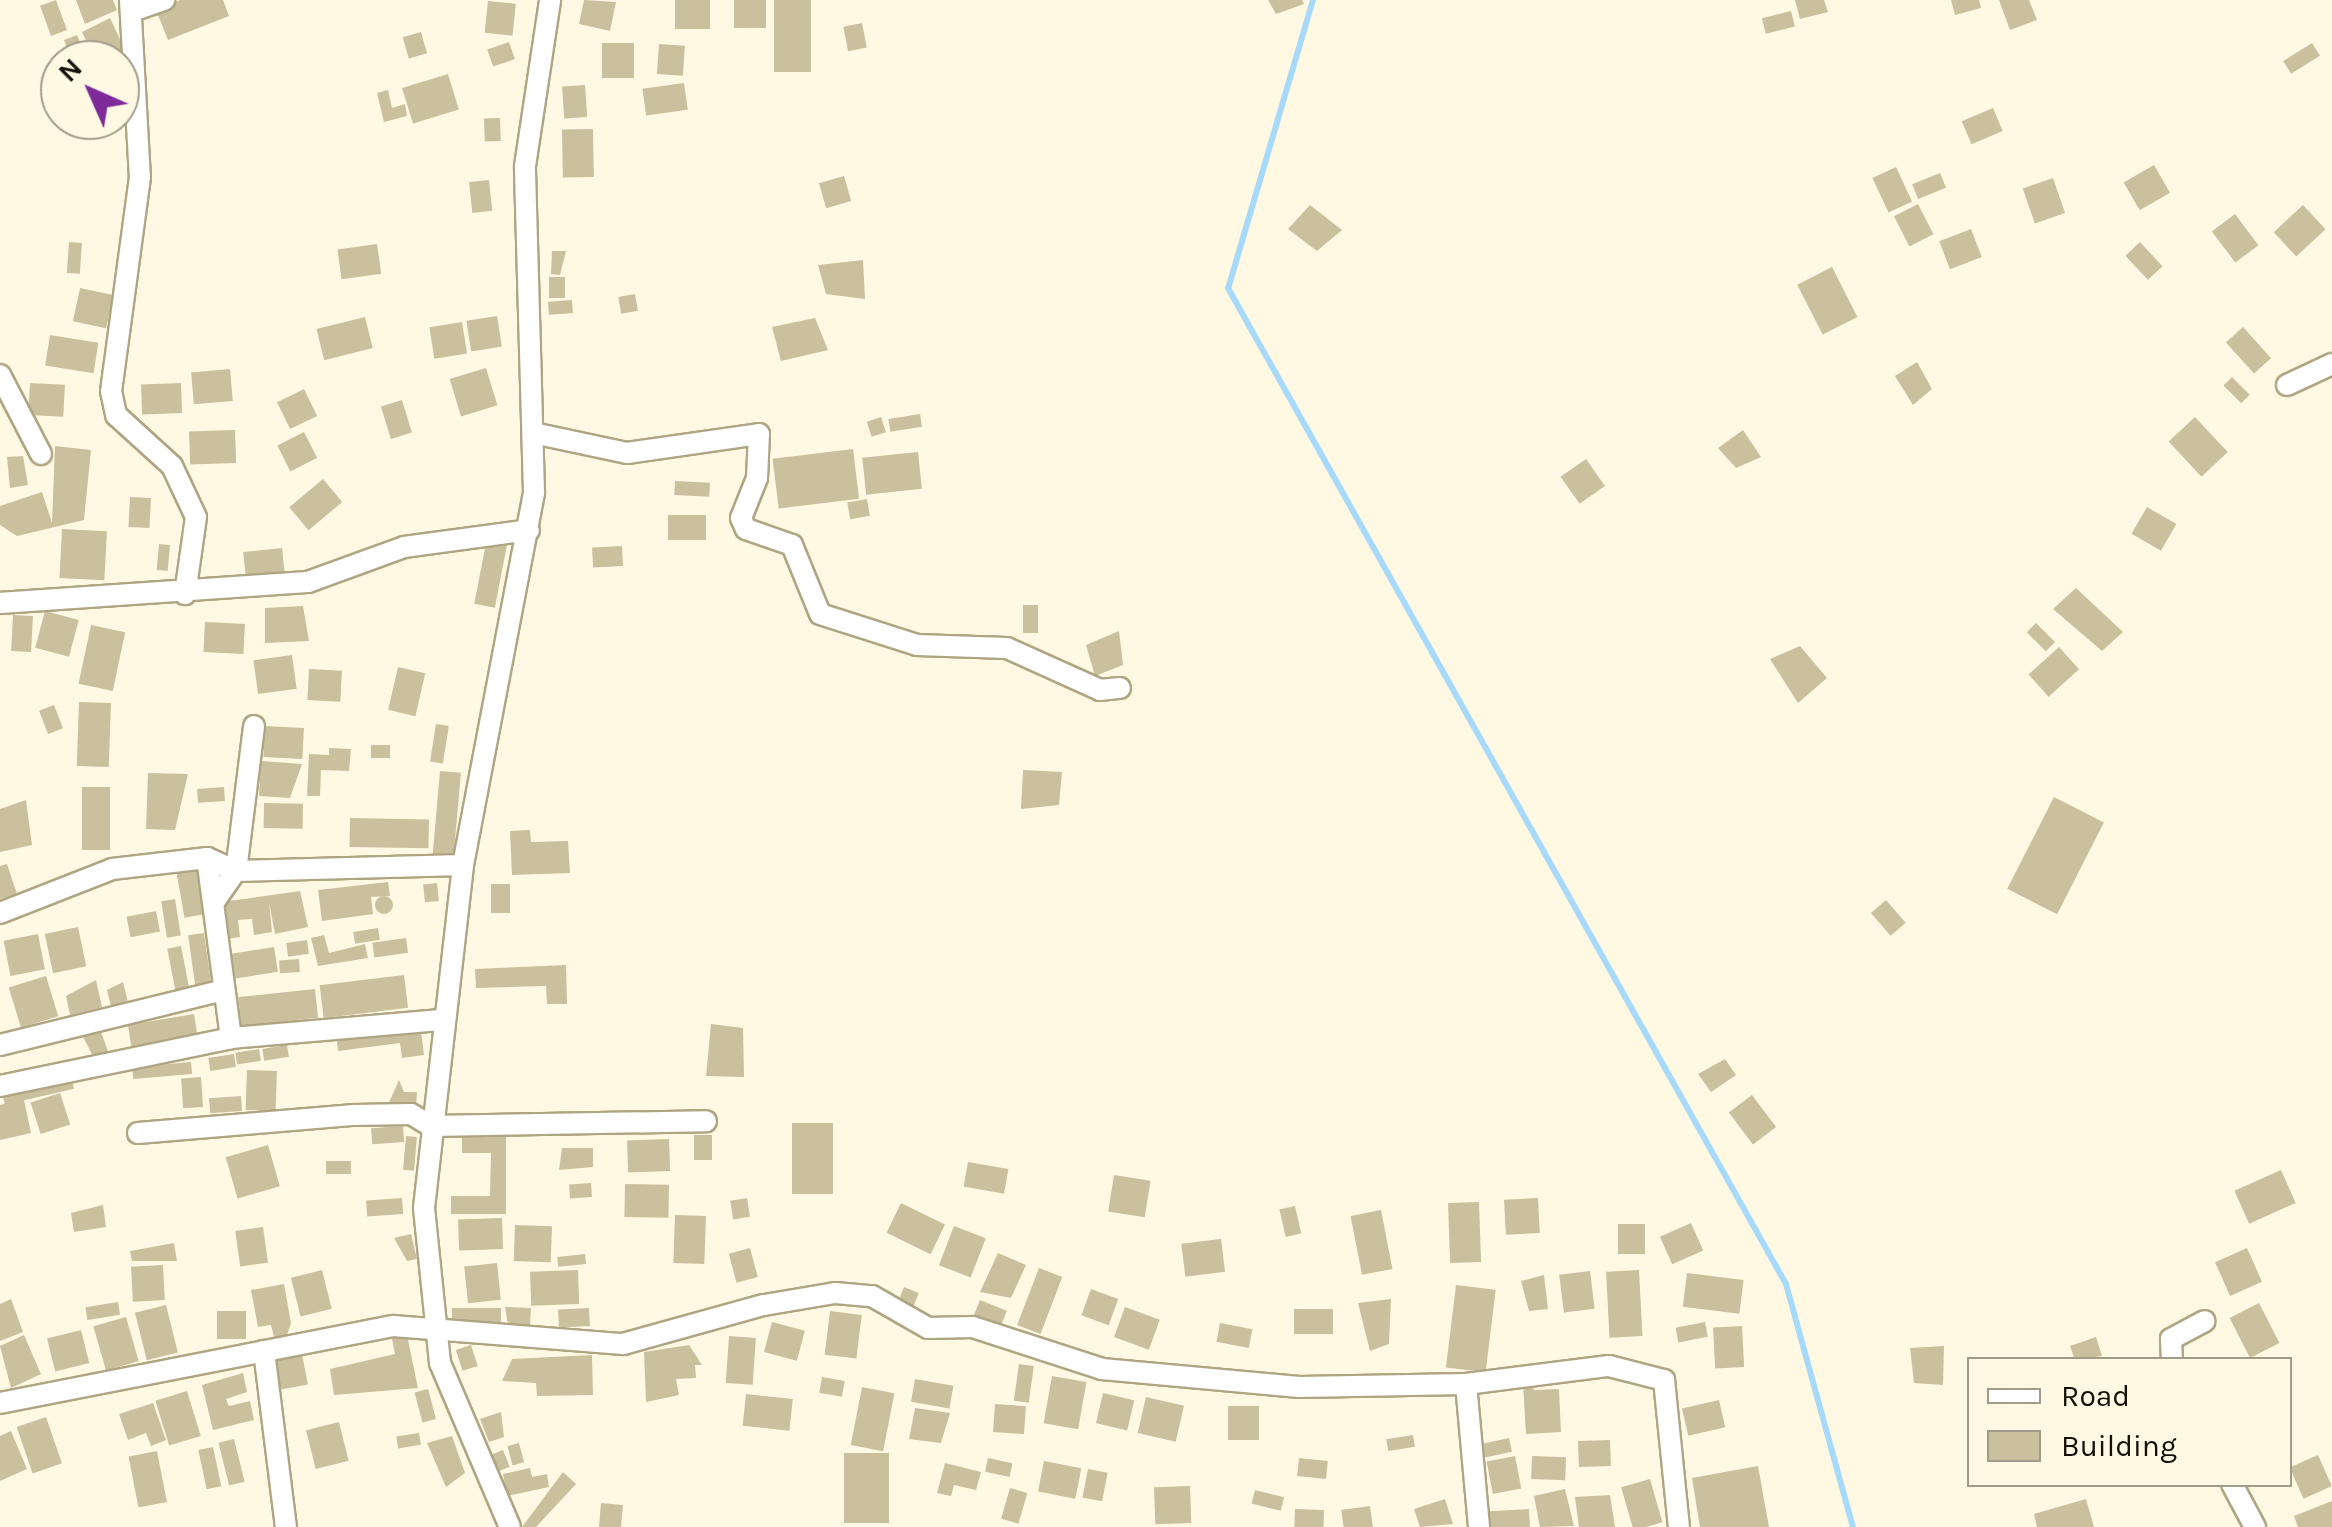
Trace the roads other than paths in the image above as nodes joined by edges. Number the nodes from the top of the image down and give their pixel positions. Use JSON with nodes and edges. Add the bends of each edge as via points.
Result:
{"nodes":[{"id":1,"x":164,"y":0,"type":"edge"},
{"id":2,"x":550,"y":0,"type":"edge"},
{"id":3,"x":133,"y":5,"type":"edge"},
{"id":4,"x":2332,"y":364,"type":"edge"},
{"id":5,"x":0,"y":375,"type":"edge"},
{"id":6,"x":2287,"y":385,"type":"dead end"},
{"id":7,"x":538,"y":434,"type":"junction"},
{"id":8,"x":41,"y":454,"type":"dead end"},
{"id":9,"x":529,"y":530,"type":"junction"},
{"id":10,"x":185,"y":594,"type":"junction"},
{"id":11,"x":0,"y":603,"type":"edge"},
{"id":12,"x":1120,"y":688,"type":"dead end"},
{"id":13,"x":254,"y":726,"type":"dead end"},
{"id":14,"x":206,"y":858,"type":"junction"},
{"id":15,"x":463,"y":865,"type":"junction"},
{"id":16,"x":236,"y":871,"type":"junction"},
{"id":17,"x":214,"y":902,"type":"junction"},
{"id":18,"x":0,"y":912,"type":"edge"},
{"id":19,"x":224,"y":990,"type":"junction"},
{"id":20,"x":442,"y":1020,"type":"junction"},
{"id":21,"x":232,"y":1038,"type":"junction"},
{"id":22,"x":0,"y":1045,"type":"edge"},
{"id":23,"x":0,"y":1086,"type":"edge"},
{"id":24,"x":706,"y":1121,"type":"dead end"},
{"id":25,"x":431,"y":1126,"type":"junction"},
{"id":26,"x":138,"y":1134,"type":"dead end"},
{"id":27,"x":2205,"y":1321,"type":"dead end"},
{"id":28,"x":434,"y":1334,"type":"junction"},
{"id":29,"x":264,"y":1352,"type":"junction"},
{"id":30,"x":2172,"y":1357,"type":"edge"},
{"id":31,"x":1466,"y":1384,"type":"junction"},
{"id":32,"x":0,"y":1403,"type":"edge"},
{"id":33,"x":2234,"y":1487,"type":"edge"},
{"id":34,"x":286,"y":1527,"type":"edge"},
{"id":35,"x":510,"y":1527,"type":"edge"},
{"id":36,"x":1479,"y":1527,"type":"edge"},
{"id":37,"x":1680,"y":1527,"type":"edge"},
{"id":38,"x":2255,"y":1527,"type":"edge"}],
"edges":[{"from":1,"to":3,"type":"street"},
{"from":2,"to":7,"type":"street","via":[[524,166]]},
{"from":3,"to":10,"type":"street","via":[[140,177],[111,391],[116,416],[172,466],[196,517]]},
{"from":4,"to":6,"type":"street"},
{"from":5,"to":8,"type":"street"},
{"from":7,"to":9,"type":"street"},
{"from":7,"to":12,"type":"street","via":[[627,453],[758,434],[757,478],[741,518],[746,529],[792,545],[820,614],[918,645],[1007,648],[1100,690]]},
{"from":9,"to":10,"type":"street","via":[[404,547],[308,582]]},
{"from":9,"to":15,"type":"street"},
{"from":10,"to":11,"type":"street","via":[[102,592]]},
{"from":13,"to":16,"type":"street"},
{"from":14,"to":16,"type":"street"},
{"from":14,"to":17,"type":"street"},
{"from":14,"to":18,"type":"street","via":[[112,869]]},
{"from":15,"to":16,"type":"street"},
{"from":15,"to":20,"type":"street"},
{"from":16,"to":17,"type":"street"},
{"from":17,"to":19,"type":"street"},
{"from":19,"to":21,"type":"street"},
{"from":19,"to":22,"type":"street"},
{"from":20,"to":21,"type":"street"},
{"from":20,"to":25,"type":"street"},
{"from":21,"to":23,"type":"street"},
{"from":24,"to":25,"type":"street"},
{"from":25,"to":26,"type":"street","via":[[411,1114],[354,1115]]},
{"from":25,"to":28,"type":"street","via":[[424,1208]]},
{"from":27,"to":30,"type":"street","via":[[2171,1339]]},
{"from":28,"to":29,"type":"street","via":[[393,1326]]},
{"from":28,"to":31,"type":"street","via":[[623,1344],[834,1293],[872,1296],[928,1328],[973,1327],[1102,1369],[1300,1388]]},
{"from":28,"to":35,"type":"street"},
{"from":29,"to":32,"type":"street"},
{"from":29,"to":34,"type":"street"},
{"from":31,"to":36,"type":"street"},
{"from":31,"to":37,"type":"street","via":[[1608,1366],[1664,1380]]},
{"from":33,"to":38,"type":"street"}]}
